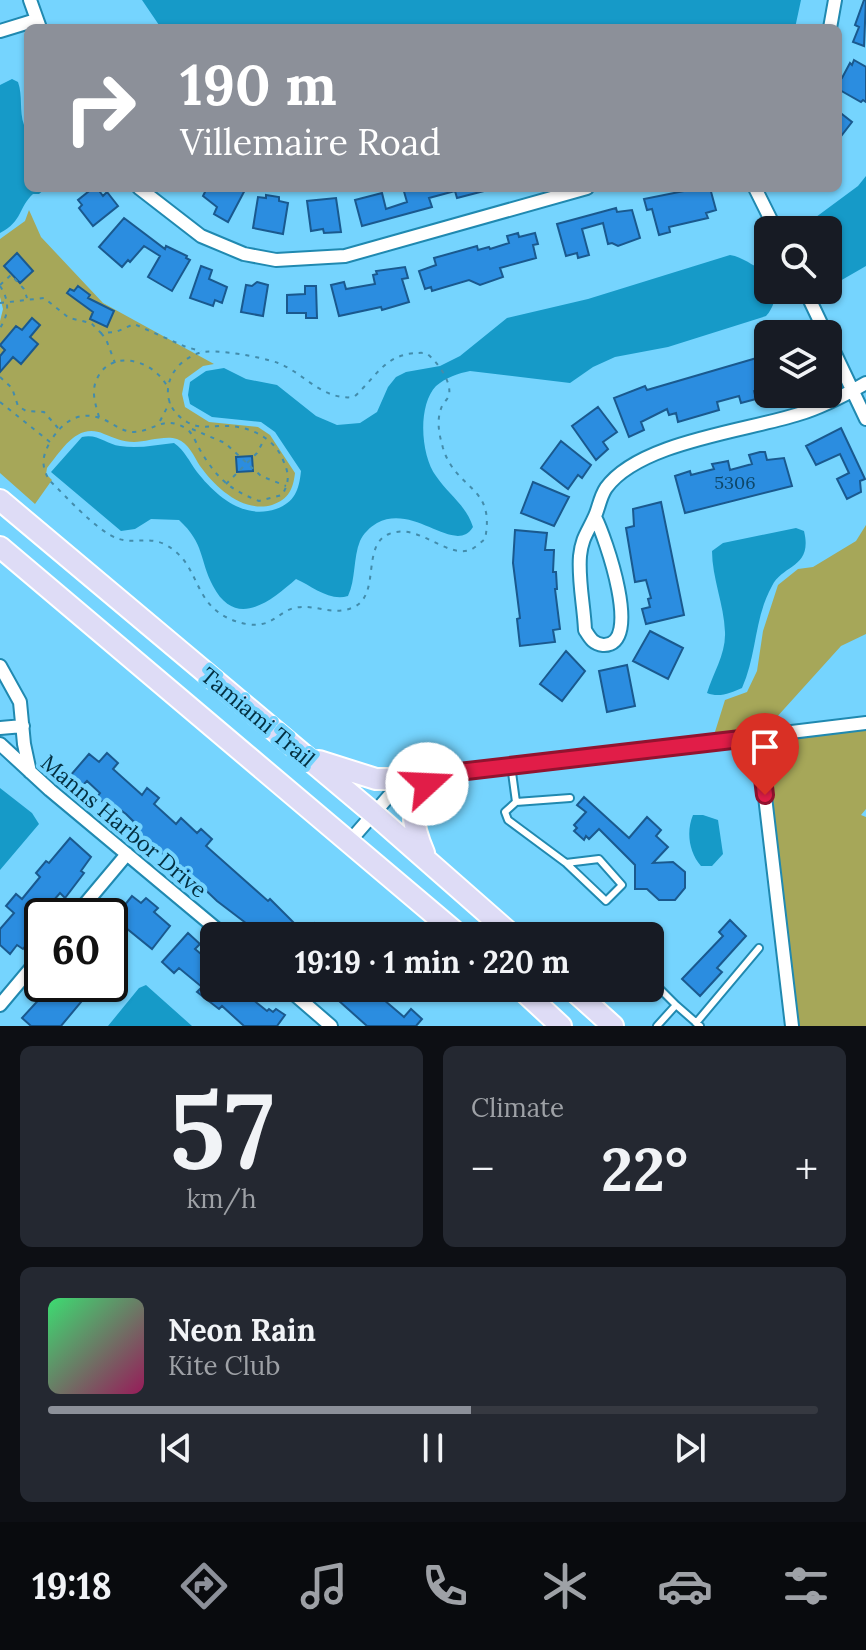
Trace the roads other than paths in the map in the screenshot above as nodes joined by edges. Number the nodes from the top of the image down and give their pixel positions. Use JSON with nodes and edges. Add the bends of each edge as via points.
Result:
{"nodes":[{"id":1,"x":30,"y":0,"type":"edge"},
{"id":2,"x":835,"y":0,"type":"edge"},
{"id":3,"x":38,"y":24,"type":"edge"},
{"id":4,"x":831,"y":24,"type":"edge"},
{"id":5,"x":24,"y":27,"type":"edge"},
{"id":6,"x":0,"y":31,"type":"edge"},
{"id":7,"x":144,"y":192,"type":"edge"},
{"id":8,"x":573,"y":192,"type":"edge"},
{"id":9,"x":757,"y":192,"type":"edge"},
{"id":10,"x":769,"y":216,"type":"edge"},
{"id":11,"x":842,"y":368,"type":"edge"},
{"id":12,"x":866,"y":383,"type":"edge"},
{"id":13,"x":853,"y":391,"type":"junction"},
{"id":14,"x":866,"y":419,"type":"edge"},
{"id":15,"x":0,"y":500,"type":"edge"},
{"id":16,"x":595,"y":517,"type":"junction"},
{"id":17,"x":0,"y":547,"type":"edge"},
{"id":18,"x":0,"y":666,"type":"edge"},
{"id":19,"x":866,"y":723,"type":"edge"},
{"id":20,"x":23,"y":726,"type":"junction"},
{"id":21,"x":0,"y":728,"type":"edge"},
{"id":22,"x":758,"y":737,"type":"junction"},
{"id":23,"x":0,"y":744,"type":"edge"},
{"id":24,"x":304,"y":755,"type":"junction"},
{"id":25,"x":511,"y":765,"type":"junction"},
{"id":26,"x":30,"y":772,"type":"junction"},
{"id":27,"x":441,"y":774,"type":"junction"},
{"id":28,"x":420,"y":779,"type":"junction"},
{"id":29,"x":570,"y":798,"type":"dead end"},
{"id":30,"x":516,"y":802,"type":"junction"},
{"id":31,"x":373,"y":813,"type":"junction"},
{"id":32,"x":349,"y":842,"type":"junction"},
{"id":33,"x":127,"y":854,"type":"junction"},
{"id":34,"x":427,"y":861,"type":"junction"},
{"id":35,"x":566,"y":863,"type":"junction"},
{"id":36,"x":90,"y":898,"type":"edge"},
{"id":37,"x":208,"y":922,"type":"edge"},
{"id":38,"x":443,"y":922,"type":"edge"},
{"id":39,"x":497,"y":922,"type":"edge"},
{"id":40,"x":759,"y":948,"type":"dead end"},
{"id":41,"x":24,"y":976,"type":"edge"},
{"id":42,"x":664,"y":993,"type":"edge"},
{"id":43,"x":299,"y":1002,"type":"edge"},
{"id":44,"x":535,"y":1002,"type":"edge"},
{"id":45,"x":586,"y":1002,"type":"edge"},
{"id":46,"x":0,"y":1005,"type":"edge"},
{"id":47,"x":676,"y":1005,"type":"junction"},
{"id":48,"x":315,"y":1021,"type":"edge"},
{"id":49,"x":698,"y":1024,"type":"edge"},
{"id":50,"x":331,"y":1026,"type":"edge"},
{"id":51,"x":561,"y":1026,"type":"edge"},
{"id":52,"x":613,"y":1026,"type":"edge"},
{"id":53,"x":657,"y":1026,"type":"edge"},
{"id":54,"x":792,"y":1026,"type":"edge"}],
"edges":[{"from":1,"to":3,"type":"street"},
{"from":2,"to":4,"type":"street"},
{"from":5,"to":6,"type":"street"},
{"from":7,"to":8,"type":"street","via":[[201,236],[244,254],[276,260],[345,256]]},
{"from":9,"to":10,"type":"street"},
{"from":11,"to":13,"type":"street"},
{"from":12,"to":13,"type":"street"},
{"from":13,"to":14,"type":"street"},
{"from":13,"to":16,"type":"street","via":[[801,413],[648,456],[607,487]]},
{"from":15,"to":24,"type":"main road","name":"Tamiami Trail"},
{"from":16,"to":16,"type":"street","via":[[585,532],[580,557],[585,630],[599,645],[619,638],[622,620],[604,535]]},
{"from":17,"to":32,"type":"main road","name":"Tamiami Trail"},
{"from":18,"to":20,"type":"street","via":[[20,702]]},
{"from":19,"to":22,"type":"street"},
{"from":20,"to":21,"type":"street"},
{"from":20,"to":26,"type":"street"},
{"from":22,"to":25,"type":"street"},
{"from":22,"to":54,"type":"street"},
{"from":23,"to":26,"type":"street","name":"Manns Harbor Drive"},
{"from":24,"to":28,"type":"main road","via":[[376,779]]},
{"from":24,"to":31,"type":"main road","name":"Tamiami Trail"},
{"from":25,"to":27,"type":"street"},
{"from":25,"to":30,"type":"lane"},
{"from":26,"to":33,"type":"street","name":"Manns Harbor Drive"},
{"from":27,"to":28,"type":"street"},
{"from":27,"to":34,"type":"main road","via":[[427,784],[413,814],[413,829]]},
{"from":28,"to":31,"type":"street","via":[[389,796]]},
{"from":29,"to":30,"type":"lane"},
{"from":30,"to":35,"type":"lane","via":[[505,812],[508,820]]},
{"from":31,"to":32,"type":"street"},
{"from":31,"to":34,"type":"main road","name":"Tamiami Trail"},
{"from":32,"to":38,"type":"main road","name":"Tamiami Trail"},
{"from":33,"to":36,"type":"street"},
{"from":33,"to":37,"type":"street","name":"Manns Harbor Drive"},
{"from":34,"to":39,"type":"main road","name":"Tamiami Trail"},
{"from":35,"to":35,"type":"lane","via":[[606,901],[622,885],[599,859]]},
{"from":40,"to":49,"type":"lane"},
{"from":41,"to":46,"type":"street"},
{"from":42,"to":47,"type":"lane"},
{"from":43,"to":48,"type":"street"},
{"from":44,"to":51,"type":"main road"},
{"from":45,"to":52,"type":"main road"},
{"from":47,"to":49,"type":"lane"},
{"from":47,"to":53,"type":"lane"},
{"from":48,"to":50,"type":"street"}]}
